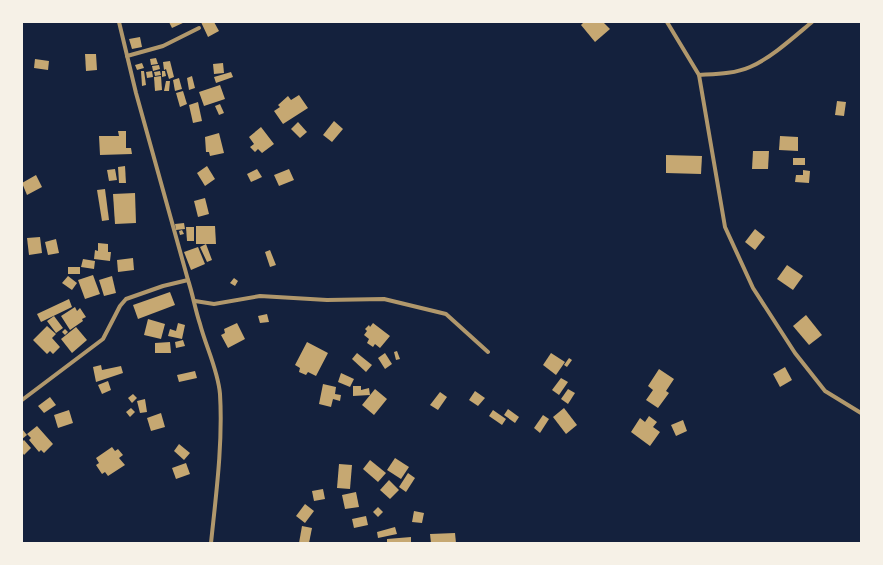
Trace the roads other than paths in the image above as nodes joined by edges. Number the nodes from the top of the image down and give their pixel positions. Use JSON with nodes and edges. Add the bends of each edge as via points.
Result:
{"nodes":[{"id":1,"x":119,"y":22,"type":"edge"},
{"id":2,"x":667,"y":22,"type":"edge"},
{"id":3,"x":812,"y":22,"type":"edge"},
{"id":4,"x":199,"y":28,"type":"dead end"},
{"id":5,"x":127,"y":56,"type":"junction"},
{"id":6,"x":699,"y":75,"type":"junction"},
{"id":7,"x":188,"y":280,"type":"junction"},
{"id":8,"x":195,"y":301,"type":"junction"},
{"id":9,"x":488,"y":352,"type":"dead end"},
{"id":10,"x":22,"y":400,"type":"edge"},
{"id":11,"x":861,"y":413,"type":"edge"},
{"id":12,"x":211,"y":543,"type":"edge"}],
"edges":[{"from":1,"to":5,"type":"street"},
{"from":2,"to":6,"type":"street"},
{"from":3,"to":6,"type":"street","via":[[750,67],[725,73]]},
{"from":4,"to":5,"type":"street","via":[[163,46]]},
{"from":5,"to":7,"type":"street"},
{"from":6,"to":11,"type":"street","via":[[725,227],[753,288],[795,353],[825,391]]},
{"from":7,"to":8,"type":"street"},
{"from":7,"to":10,"type":"street","via":[[126,299],[103,339]]},
{"from":8,"to":9,"type":"street","via":[[214,304],[260,296],[327,300],[384,299],[446,314]]},
{"from":8,"to":12,"type":"street","via":[[220,393],[217,483]]}]}
